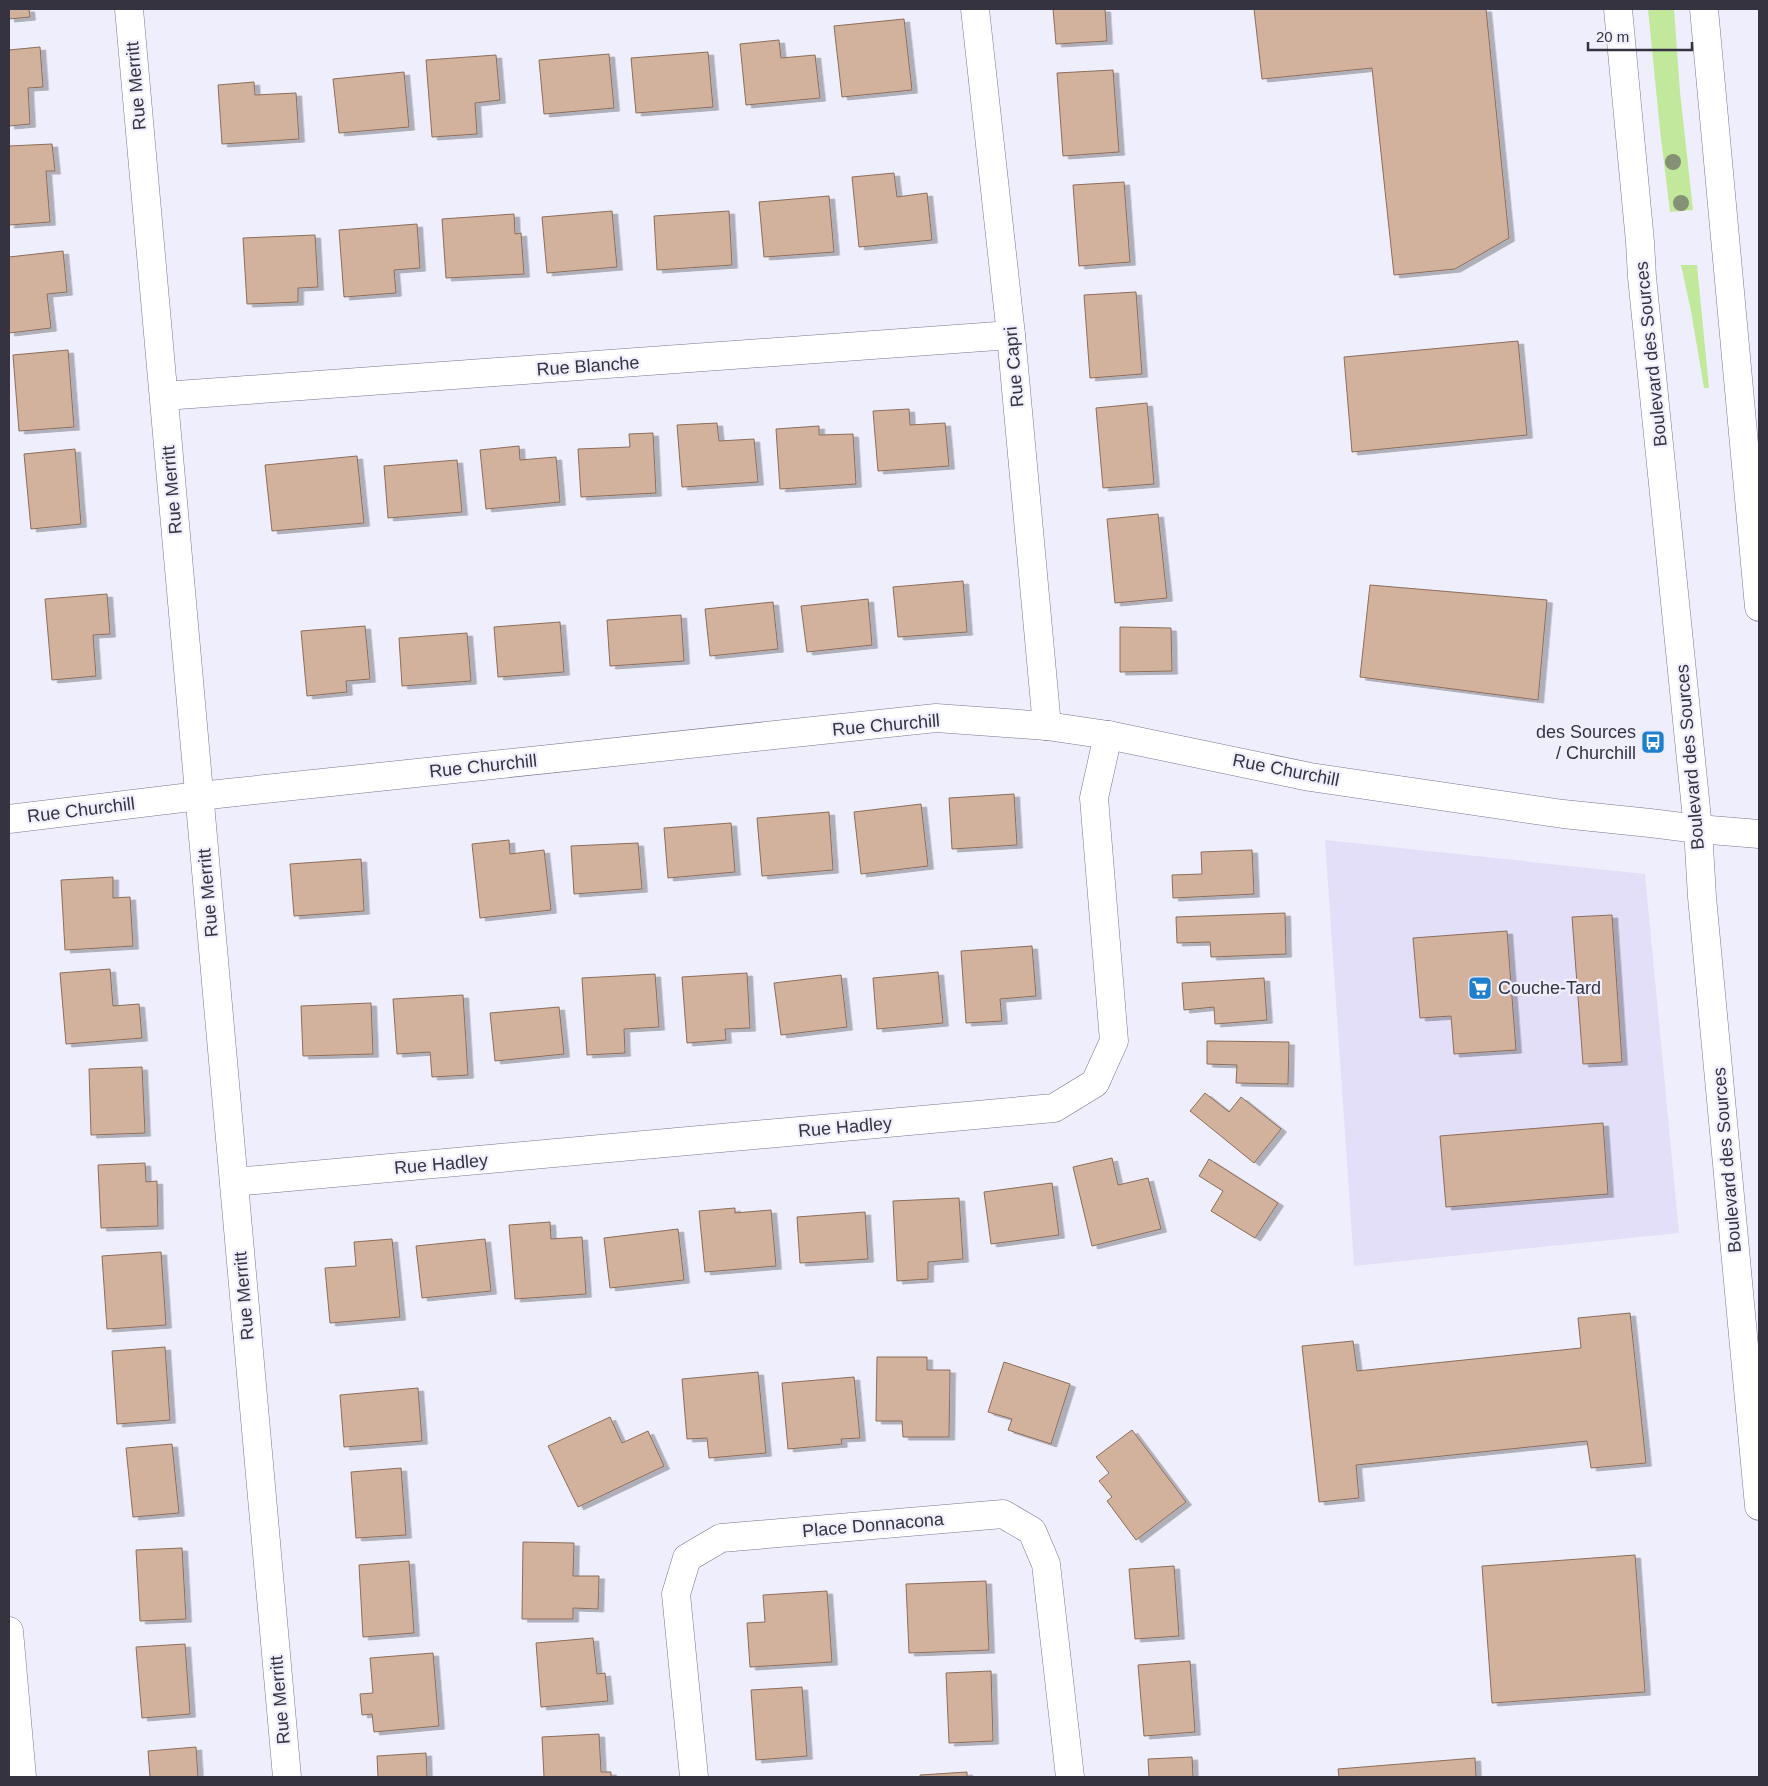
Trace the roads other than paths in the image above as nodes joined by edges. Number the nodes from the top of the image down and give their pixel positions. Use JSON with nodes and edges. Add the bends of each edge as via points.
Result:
{"nodes":[{"id":1,"x":130,"y":9,"type":"edge"},
{"id":2,"x":975,"y":9,"type":"edge"},
{"id":3,"x":1618,"y":9,"type":"edge"},
{"id":4,"x":1704,"y":9,"type":"edge"},
{"id":5,"x":1012,"y":335,"type":"junction"},
{"id":6,"x":164,"y":396,"type":"junction"},
{"id":7,"x":1759,"y":607,"type":"edge"},
{"id":8,"x":1047,"y":726,"type":"junction"},
{"id":9,"x":1108,"y":735,"type":"junction"},
{"id":10,"x":199,"y":796,"type":"junction"},
{"id":11,"x":9,"y":819,"type":"edge"},
{"id":12,"x":1698,"y":829,"type":"junction"},
{"id":13,"x":1759,"y":834,"type":"edge"},
{"id":14,"x":234,"y":1182,"type":"junction"},
{"id":15,"x":1759,"y":1506,"type":"edge"},
{"id":16,"x":9,"y":1631,"type":"edge"},
{"id":17,"x":22,"y":1777,"type":"edge"},
{"id":18,"x":287,"y":1777,"type":"edge"},
{"id":19,"x":694,"y":1777,"type":"edge"},
{"id":20,"x":1070,"y":1777,"type":"edge"}],
"edges":[{"from":1,"to":6,"type":"street","name":"Rue Merritt"},
{"from":2,"to":5,"type":"street","name":"Rue Capri"},
{"from":3,"to":12,"type":"street","name":"Boulevard des Sources"},
{"from":4,"to":7,"type":"street"},
{"from":5,"to":6,"type":"street","name":"Rue Blanche"},
{"from":5,"to":8,"type":"street","name":"Rue Capri"},
{"from":6,"to":10,"type":"street","name":"Rue Merritt"},
{"from":8,"to":9,"type":"street","name":"Rue Churchill"},
{"from":8,"to":10,"type":"street","name":"Rue Churchill","via":[[936,718]]},
{"from":9,"to":12,"type":"street","name":"Rue Churchill","via":[[1310,777],[1563,814]]},
{"from":9,"to":14,"type":"street","name":"Rue Hadley","via":[[1094,798],[1114,1041],[1095,1083],[1054,1108]]},
{"from":10,"to":11,"type":"street","name":"Rue Churchill"},
{"from":10,"to":14,"type":"street","name":"Rue Merritt"},
{"from":12,"to":13,"type":"street","name":"Rue Churchill"},
{"from":12,"to":15,"type":"street","name":"Boulevard des Sources"},
{"from":14,"to":18,"type":"street","name":"Rue Merritt"},
{"from":16,"to":17,"type":"street"},
{"from":19,"to":20,"type":"street","name":"Place Donnacona","via":[[676,1594],[687,1558],[721,1538],[1003,1514],[1032,1531],[1046,1564]]}]}
